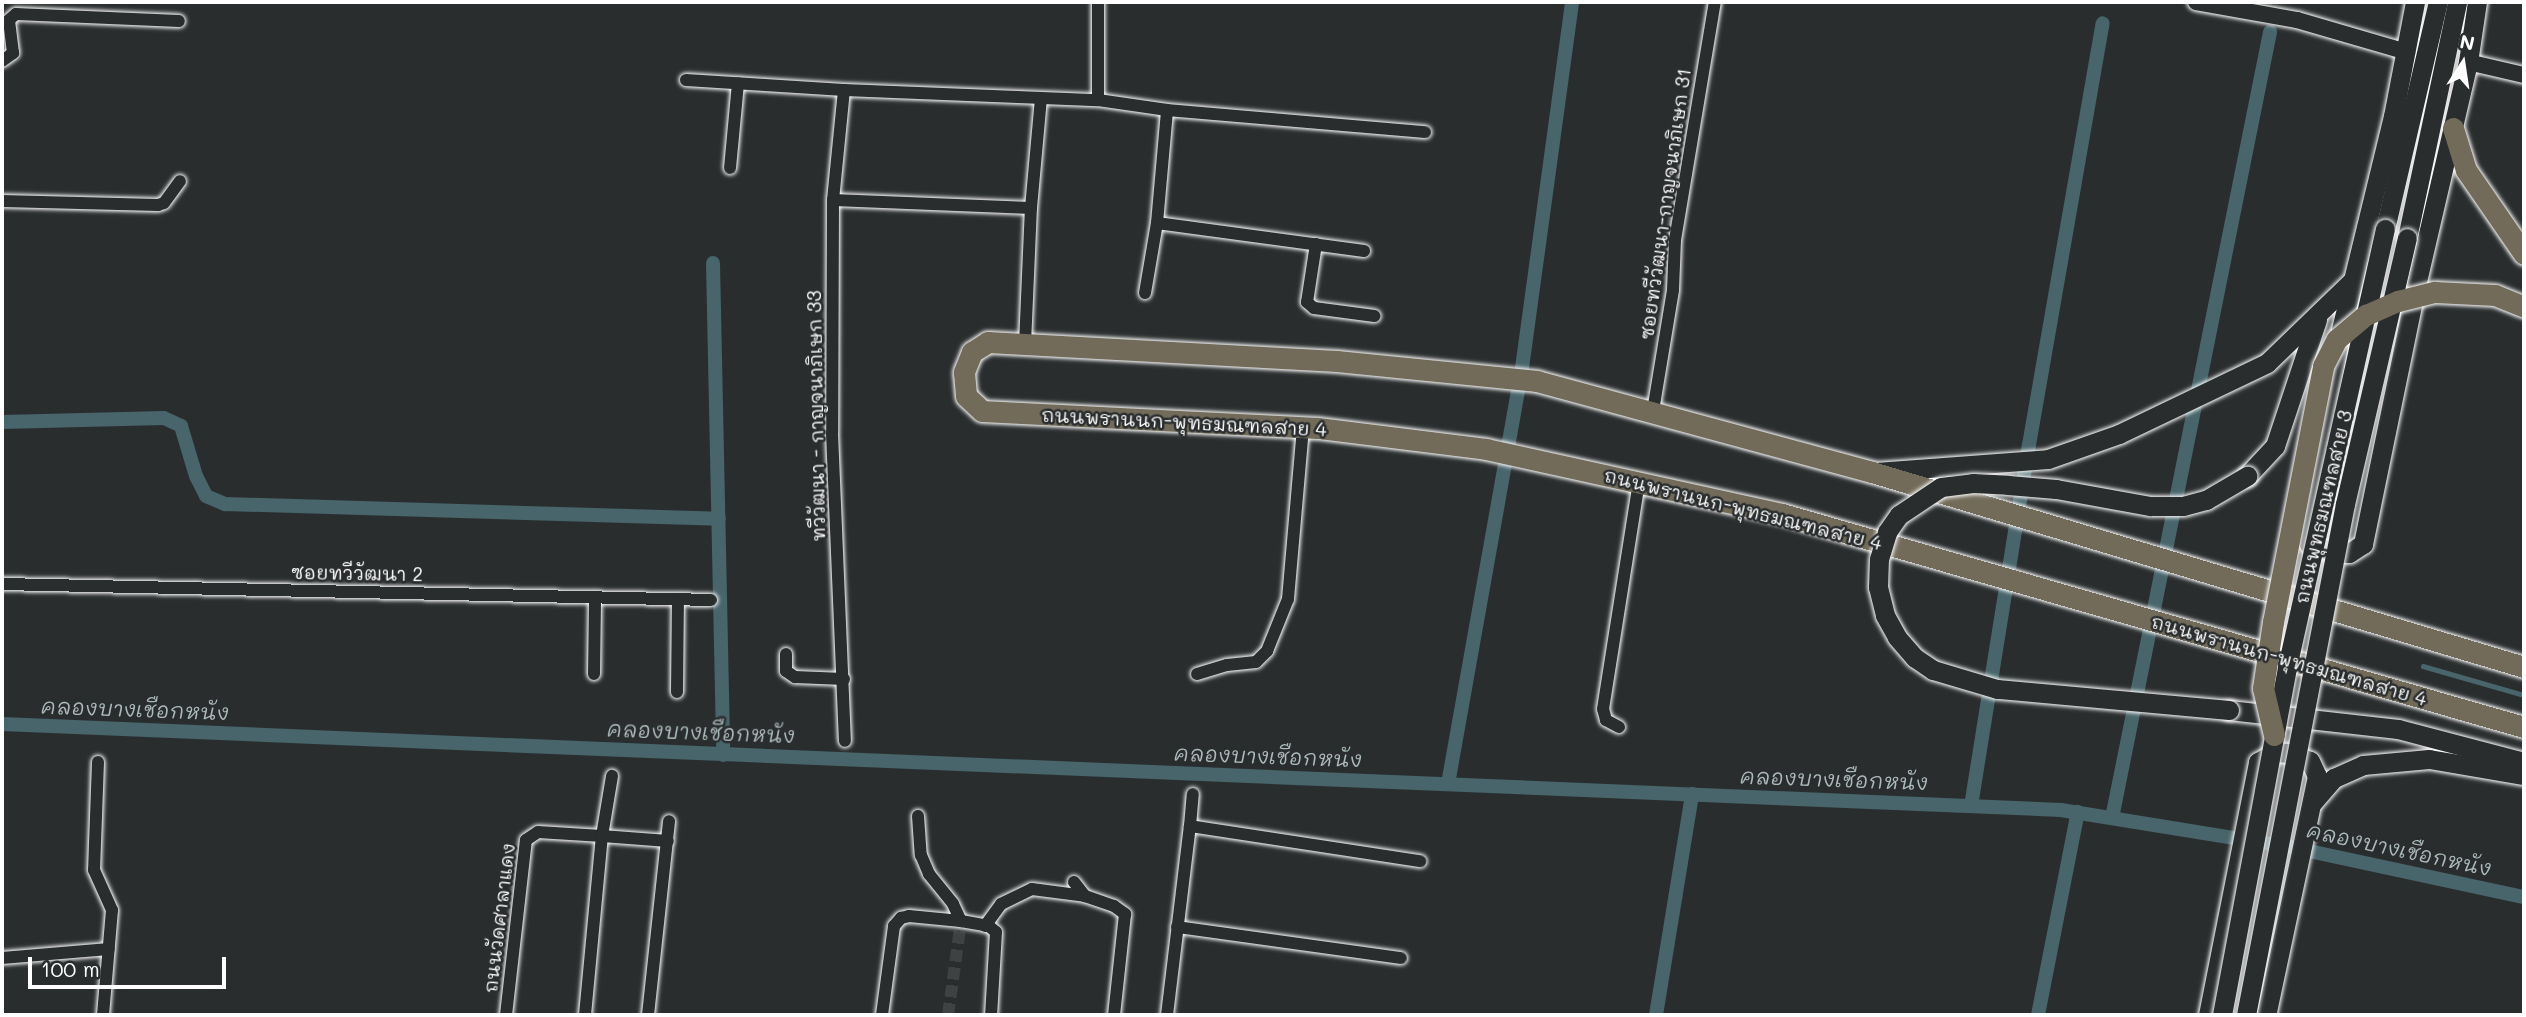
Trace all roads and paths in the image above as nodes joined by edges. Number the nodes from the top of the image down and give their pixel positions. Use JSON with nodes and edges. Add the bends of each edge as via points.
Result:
{"nodes":[{"id":1,"x":1098,"y":2,"type":"edge"},
{"id":2,"x":1715,"y":2,"type":"edge"},
{"id":3,"x":2196,"y":2,"type":"edge"},
{"id":4,"x":2415,"y":2,"type":"edge"},
{"id":5,"x":2438,"y":2,"type":"edge"},
{"id":6,"x":2457,"y":2,"type":"edge"},
{"id":7,"x":2477,"y":2,"type":"edge"},
{"id":8,"x":179,"y":21,"type":"dead end"},
{"id":9,"x":2407,"y":52,"type":"junction"},
{"id":10,"x":2,"y":61,"type":"edge"},
{"id":11,"x":2468,"y":62,"type":"junction"},
{"id":12,"x":2524,"y":75,"type":"edge"},
{"id":13,"x":686,"y":80,"type":"dead end"},
{"id":14,"x":737,"y":83,"type":"junction"},
{"id":15,"x":844,"y":90,"type":"junction"},
{"id":16,"x":1041,"y":99,"type":"junction"},
{"id":17,"x":1098,"y":100,"type":"junction"},
{"id":18,"x":1167,"y":110,"type":"junction"},
{"id":19,"x":2453,"y":128,"type":"junction"},
{"id":20,"x":1425,"y":132,"type":"dead end"},
{"id":21,"x":730,"y":168,"type":"dead end"},
{"id":22,"x":180,"y":181,"type":"dead end"},
{"id":23,"x":833,"y":200,"type":"junction"},
{"id":24,"x":2,"y":201,"type":"edge"},
{"id":25,"x":1031,"y":208,"type":"junction"},
{"id":26,"x":1157,"y":223,"type":"junction"},
{"id":27,"x":1316,"y":244,"type":"junction"},
{"id":28,"x":1364,"y":251,"type":"dead end"},
{"id":29,"x":2524,"y":254,"type":"edge"},
{"id":30,"x":2353,"y":279,"type":"junction"},
{"id":31,"x":1145,"y":293,"type":"dead end"},
{"id":32,"x":2524,"y":307,"type":"edge"},
{"id":33,"x":2319,"y":315,"type":"junction"},
{"id":34,"x":1374,"y":316,"type":"dead end"},
{"id":35,"x":1025,"y":344,"type":"junction"},
{"id":36,"x":1653,"y":411,"type":"junction"},
{"id":37,"x":1303,"y":428,"type":"junction"},
{"id":38,"x":1872,"y":472,"type":"junction"},
{"id":39,"x":1639,"y":482,"type":"junction"},
{"id":40,"x":2,"y":584,"type":"edge"},
{"id":41,"x":595,"y":598,"type":"junction"},
{"id":42,"x":678,"y":600,"type":"junction"},
{"id":43,"x":711,"y":600,"type":"dead end"},
{"id":44,"x":786,"y":654,"type":"dead end"},
{"id":45,"x":2524,"y":667,"type":"edge"},
{"id":46,"x":594,"y":674,"type":"dead end"},
{"id":47,"x":1197,"y":674,"type":"dead end"},
{"id":48,"x":844,"y":679,"type":"junction"},
{"id":49,"x":677,"y":692,"type":"dead end"},
{"id":50,"x":1619,"y":727,"type":"dead end"},
{"id":51,"x":2524,"y":727,"type":"edge"},
{"id":52,"x":2274,"y":735,"type":"junction"},
{"id":53,"x":845,"y":741,"type":"dead end"},
{"id":54,"x":98,"y":762,"type":"dead end"},
{"id":55,"x":2524,"y":762,"type":"edge"},
{"id":56,"x":2524,"y":775,"type":"edge"},
{"id":57,"x":612,"y":776,"type":"dead end"},
{"id":58,"x":1193,"y":794,"type":"dead end"},
{"id":59,"x":2309,"y":813,"type":"junction"},
{"id":60,"x":918,"y":816,"type":"dead end"},
{"id":61,"x":669,"y":821,"type":"dead end"},
{"id":62,"x":1190,"y":826,"type":"junction"},
{"id":63,"x":603,"y":836,"type":"junction"},
{"id":64,"x":668,"y":841,"type":"junction"},
{"id":65,"x":1420,"y":861,"type":"dead end"},
{"id":66,"x":1074,"y":882,"type":"dead end"},
{"id":67,"x":1085,"y":896,"type":"junction"},
{"id":68,"x":961,"y":921,"type":"junction"},
{"id":69,"x":985,"y":926,"type":"junction"},
{"id":70,"x":1177,"y":927,"type":"junction"},
{"id":71,"x":109,"y":949,"type":"junction"},
{"id":72,"x":2,"y":958,"type":"edge"},
{"id":73,"x":1401,"y":958,"type":"dead end"},
{"id":74,"x":103,"y":1015,"type":"edge"},
{"id":75,"x":506,"y":1015,"type":"edge"},
{"id":76,"x":585,"y":1015,"type":"edge"},
{"id":77,"x":648,"y":1015,"type":"edge"},
{"id":78,"x":882,"y":1015,"type":"edge"},
{"id":79,"x":990,"y":1015,"type":"edge"},
{"id":80,"x":1114,"y":1015,"type":"edge"},
{"id":81,"x":1167,"y":1015,"type":"edge"},
{"id":82,"x":2208,"y":1015,"type":"edge"},
{"id":83,"x":2222,"y":1015,"type":"edge"},
{"id":84,"x":2246,"y":1015,"type":"edge"},
{"id":85,"x":2266,"y":1015,"type":"edge"}],
"edges":[{"from":1,"to":17,"type":"street"},
{"from":2,"to":36,"type":"street","name":"ซอยทวีวัฒนา-กาญจนาภิเษก 31","via":[[1676,229],[1673,290]]},
{"from":3,"to":9,"type":"street","via":[[2297,20]]},
{"from":4,"to":9,"type":"main road"},
{"from":5,"to":52,"type":"main road","name":"ถนนพุทธมณฑลสาย 3","bridge":true},
{"from":6,"to":84,"type":"main road","name":"ถนนพุทธมณฑลสาย 3","bridge":true,"via":[[2345,504]]},
{"from":7,"to":11,"type":"main road"},
{"from":8,"to":10,"type":"street","via":[[16,14],[9,20],[13,52]]},
{"from":9,"to":30,"type":"main road"},
{"from":11,"to":12,"type":"street"},
{"from":11,"to":19,"type":"main road"},
{"from":13,"to":14,"type":"street"},
{"from":14,"to":15,"type":"street"},
{"from":14,"to":21,"type":"street"},
{"from":15,"to":16,"type":"street"},
{"from":15,"to":23,"type":"street","name":"ทวีวัฒนา - กาญจนาภิเษก 33"},
{"from":16,"to":17,"type":"street"},
{"from":16,"to":25,"type":"street"},
{"from":17,"to":18,"type":"street"},
{"from":18,"to":20,"type":"street"},
{"from":18,"to":26,"type":"street"},
{"from":19,"to":29,"type":"main road","via":[[2466,170]]},
{"from":19,"to":30,"type":"main road","via":[[2363,544],[2349,553],[2337,553],[2309,544],[2302,532]]},
{"from":22,"to":24,"type":"street","via":[[158,205]]},
{"from":23,"to":25,"type":"street"},
{"from":23,"to":48,"type":"street","name":"ทวีวัฒนา - กาญจนาภิเษก 33","via":[[832,433]]},
{"from":25,"to":35,"type":"street"},
{"from":26,"to":27,"type":"street"},
{"from":26,"to":31,"type":"street"},
{"from":27,"to":28,"type":"street"},
{"from":27,"to":34,"type":"street","via":[[1307,302],[1314,308]]},
{"from":30,"to":33,"type":"main road"},
{"from":32,"to":52,"type":"main road","bridge":true,"via":[[2495,295],[2435,292],[2398,300],[2366,315],[2337,339],[2323,366],[2273,622],[2263,688]]},
{"from":33,"to":38,"type":"main road","via":[[2267,363],[2119,434],[2048,459]]},
{"from":33,"to":55,"type":"main road","bridge":true,"via":[[2275,446],[2247,476],[2206,500],[2183,506],[2150,506],[2008,485],[1941,487],[1899,515],[1887,532],[1879,559],[1878,587],[1885,615],[1915,658],[1933,670],[1997,689],[2398,729]]},
{"from":35,"to":36,"type":"main road","via":[[1337,360],[1502,377],[1556,385]]},
{"from":35,"to":37,"type":"main road","name":"ถนนพรานนก-พุทธมณฑลสาย 4","via":[[988,342],[970,356],[964,372],[966,396],[982,411]]},
{"from":36,"to":38,"type":"main road"},
{"from":37,"to":39,"type":"main road","name":"ถนนพรานนก-พุทธมณฑลสาย 4","via":[[1486,449]]},
{"from":37,"to":47,"type":"street","via":[[1289,599],[1267,651],[1256,662]]},
{"from":38,"to":45,"type":"main road"},
{"from":39,"to":50,"type":"street","via":[[1603,709],[1606,720]]},
{"from":39,"to":51,"type":"main road","name":"ถนนพรานนก-พุทธมณฑลสาย 4","via":[[1783,514]]},
{"from":40,"to":41,"type":"street","name":"ซอยทวีวัฒนา 2"},
{"from":41,"to":42,"type":"street","name":"ซอยทวีวัฒนา 2"},
{"from":41,"to":46,"type":"street"},
{"from":42,"to":43,"type":"street","name":"ซอยทวีวัฒนา 2"},
{"from":42,"to":49,"type":"street"},
{"from":44,"to":48,"type":"street","via":[[786,671],[794,677]]},
{"from":48,"to":53,"type":"street","name":"ทวีวัฒนา - กาญจนาภิเษก 33"},
{"from":52,"to":83,"type":"main road","name":"ถนนพุทธมณฑลสาย 3","bridge":true},
{"from":54,"to":71,"type":"street","via":[[94,870],[112,910]]},
{"from":56,"to":59,"type":"main road","via":[[2429,759],[2363,765],[2334,778]]},
{"from":57,"to":63,"type":"street"},
{"from":58,"to":62,"type":"street"},
{"from":59,"to":82,"type":"main road","via":[[2317,776],[2310,761],[2276,752],[2258,762]]},
{"from":59,"to":85,"type":"main road"},
{"from":60,"to":68,"type":"street","via":[[921,855]]},
{"from":61,"to":64,"type":"street"},
{"from":62,"to":65,"type":"street"},
{"from":62,"to":70,"type":"street"},
{"from":63,"to":64,"type":"street","name":"ถนนวัดศาลาแดง"},
{"from":63,"to":75,"type":"street","name":"ถนนวัดศาลาแดง","via":[[538,832],[526,840]]},
{"from":63,"to":76,"type":"street"},
{"from":64,"to":77,"type":"street"},
{"from":66,"to":67,"type":"street"},
{"from":67,"to":69,"type":"street","via":[[1032,889],[1001,904]]},
{"from":67,"to":80,"type":"street","via":[[1125,914]]},
{"from":68,"to":69,"type":"street"},
{"from":68,"to":78,"type":"street","via":[[909,916],[896,921]]},
{"from":69,"to":79,"type":"street","via":[[998,938]]},
{"from":70,"to":73,"type":"street"},
{"from":70,"to":81,"type":"street"},
{"from":71,"to":72,"type":"street"},
{"from":71,"to":74,"type":"street"}]}
